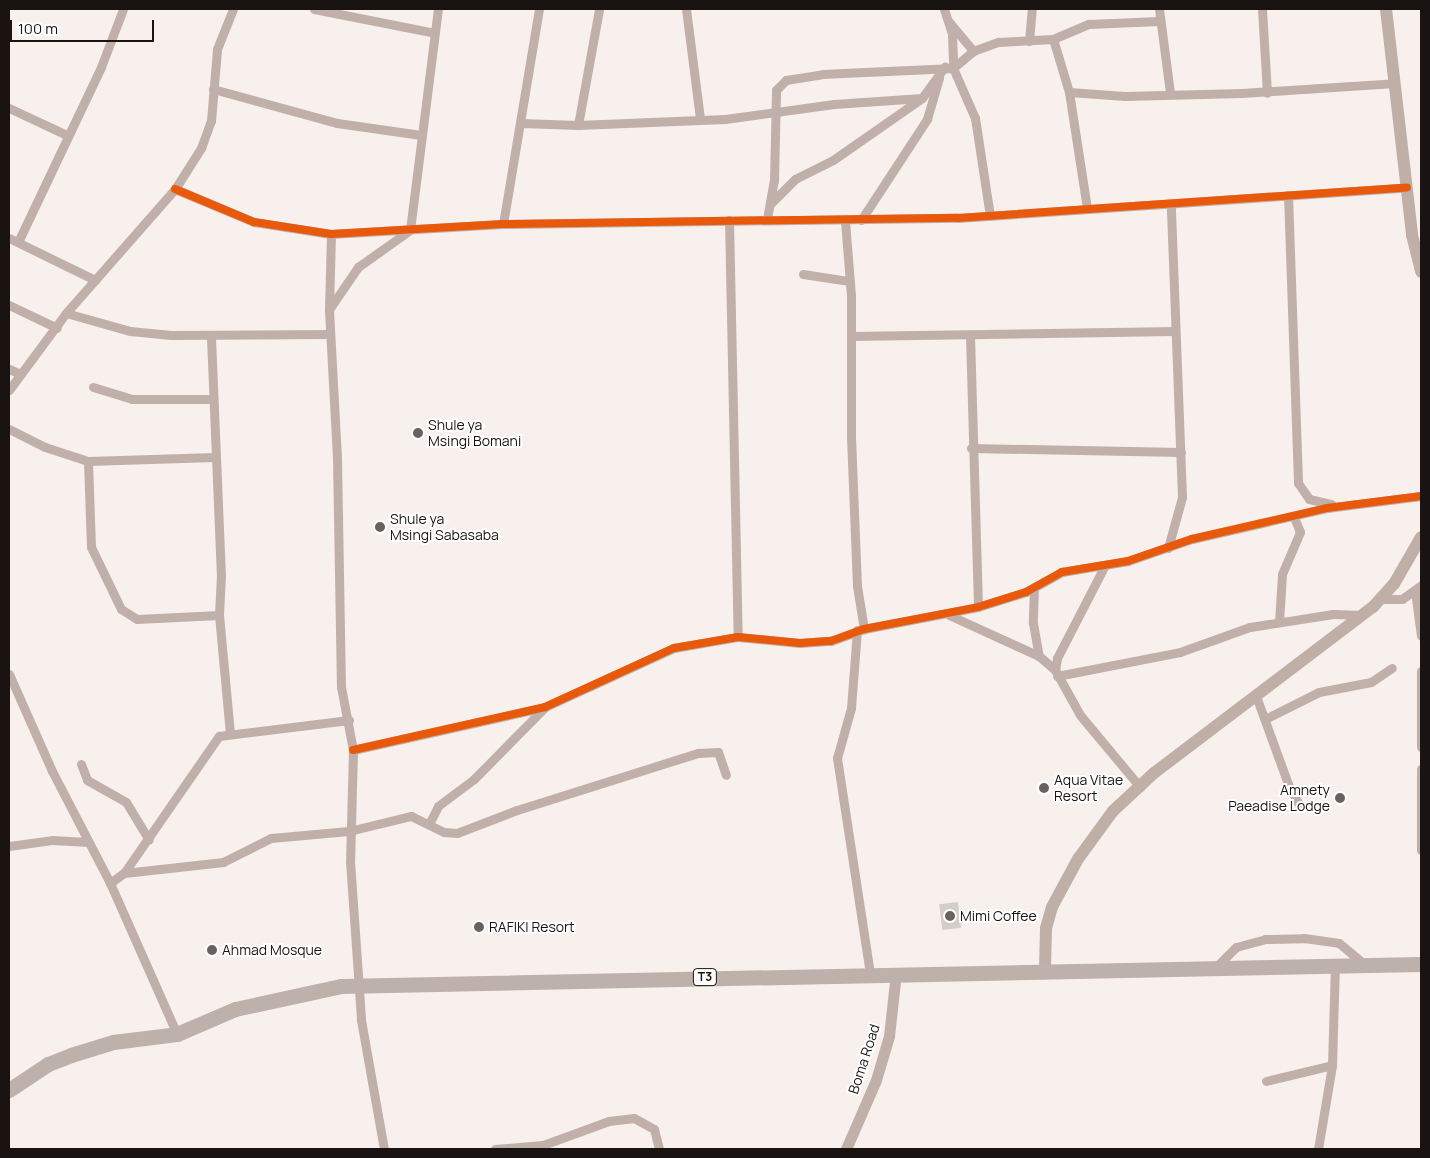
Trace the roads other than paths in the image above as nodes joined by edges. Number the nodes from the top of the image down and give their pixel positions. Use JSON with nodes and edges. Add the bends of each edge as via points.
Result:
{"nodes":[{"id":1,"x":123,"y":9,"type":"edge"},
{"id":2,"x":232,"y":9,"type":"edge"},
{"id":3,"x":314,"y":9,"type":"edge"},
{"id":4,"x":438,"y":9,"type":"edge"},
{"id":5,"x":539,"y":9,"type":"edge"},
{"id":6,"x":600,"y":9,"type":"edge"},
{"id":7,"x":686,"y":9,"type":"edge"},
{"id":8,"x":944,"y":9,"type":"edge"},
{"id":9,"x":1032,"y":9,"type":"edge"},
{"id":10,"x":1159,"y":9,"type":"edge"},
{"id":11,"x":1262,"y":9,"type":"edge"},
{"id":12,"x":1386,"y":9,"type":"edge"},
{"id":13,"x":351,"y":12,"type":"edge"},
{"id":14,"x":1159,"y":21,"type":"junction"},
{"id":15,"x":949,"y":22,"type":"junction"},
{"id":16,"x":434,"y":33,"type":"junction"},
{"id":17,"x":1052,"y":39,"type":"junction"},
{"id":18,"x":1029,"y":41,"type":"junction"},
{"id":19,"x":973,"y":51,"type":"junction"},
{"id":20,"x":946,"y":69,"type":"junction"},
{"id":21,"x":1395,"y":83,"type":"junction"},
{"id":22,"x":214,"y":89,"type":"junction"},
{"id":23,"x":1069,"y":92,"type":"junction"},
{"id":24,"x":1267,"y":92,"type":"junction"},
{"id":25,"x":1170,"y":93,"type":"junction"},
{"id":26,"x":922,"y":98,"type":"junction"},
{"id":27,"x":9,"y":108,"type":"edge"},
{"id":28,"x":774,"y":113,"type":"junction"},
{"id":29,"x":700,"y":119,"type":"junction"},
{"id":30,"x":521,"y":123,"type":"junction"},
{"id":31,"x":578,"y":126,"type":"junction"},
{"id":32,"x":421,"y":134,"type":"junction"},
{"id":33,"x":67,"y":135,"type":"junction"},
{"id":34,"x":1407,"y":187,"type":"junction"},
{"id":35,"x":176,"y":188,"type":"junction"},
{"id":36,"x":1288,"y":195,"type":"junction"},
{"id":37,"x":771,"y":203,"type":"junction"},
{"id":38,"x":1171,"y":204,"type":"junction"},
{"id":39,"x":1087,"y":208,"type":"junction"},
{"id":40,"x":990,"y":216,"type":"junction"},
{"id":41,"x":767,"y":219,"type":"junction"},
{"id":42,"x":729,"y":220,"type":"junction"},
{"id":43,"x":861,"y":220,"type":"junction"},
{"id":44,"x":845,"y":221,"type":"junction"},
{"id":45,"x":503,"y":224,"type":"junction"},
{"id":46,"x":410,"y":230,"type":"junction"},
{"id":47,"x":331,"y":234,"type":"junction"},
{"id":48,"x":9,"y":238,"type":"edge"},
{"id":49,"x":18,"y":242,"type":"junction"},
{"id":50,"x":1421,"y":272,"type":"edge"},
{"id":51,"x":803,"y":274,"type":"dead end"},
{"id":52,"x":94,"y":280,"type":"junction"},
{"id":53,"x":850,"y":281,"type":"junction"},
{"id":54,"x":9,"y":305,"type":"edge"},
{"id":55,"x":329,"y":310,"type":"junction"},
{"id":56,"x":66,"y":313,"type":"junction"},
{"id":57,"x":57,"y":328,"type":"junction"},
{"id":58,"x":1175,"y":331,"type":"junction"},
{"id":59,"x":330,"y":334,"type":"junction"},
{"id":60,"x":852,"y":336,"type":"junction"},
{"id":61,"x":970,"y":336,"type":"junction"},
{"id":62,"x":211,"y":338,"type":"junction"},
{"id":63,"x":9,"y":369,"type":"edge"},
{"id":64,"x":21,"y":374,"type":"junction"},
{"id":65,"x":93,"y":387,"type":"dead end"},
{"id":66,"x":9,"y":390,"type":"edge"},
{"id":67,"x":213,"y":399,"type":"junction"},
{"id":68,"x":9,"y":429,"type":"edge"},
{"id":69,"x":971,"y":448,"type":"junction"},
{"id":70,"x":1180,"y":452,"type":"junction"},
{"id":71,"x":215,"y":457,"type":"junction"},
{"id":72,"x":88,"y":460,"type":"junction"},
{"id":73,"x":1421,"y":496,"type":"edge"},
{"id":74,"x":1349,"y":506,"type":"junction"},
{"id":75,"x":1294,"y":517,"type":"junction"},
{"id":76,"x":1421,"y":537,"type":"edge"},
{"id":77,"x":1168,"y":548,"type":"junction"},
{"id":78,"x":1104,"y":567,"type":"junction"},
{"id":79,"x":1034,"y":587,"type":"junction"},
{"id":80,"x":1418,"y":588,"type":"edge"},
{"id":81,"x":1382,"y":598,"type":"junction"},
{"id":82,"x":978,"y":606,"type":"junction"},
{"id":83,"x":219,"y":615,"type":"junction"},
{"id":84,"x":949,"y":615,"type":"junction"},
{"id":85,"x":1364,"y":615,"type":"junction"},
{"id":86,"x":1279,"y":622,"type":"junction"},
{"id":87,"x":860,"y":629,"type":"junction"},
{"id":88,"x":1421,"y":636,"type":"edge"},
{"id":89,"x":738,"y":638,"type":"junction"},
{"id":90,"x":1038,"y":656,"type":"junction"},
{"id":91,"x":1392,"y":668,"type":"dead end"},
{"id":92,"x":1421,"y":671,"type":"edge"},
{"id":93,"x":1056,"y":673,"type":"junction"},
{"id":94,"x":9,"y":674,"type":"edge"},
{"id":95,"x":1256,"y":696,"type":"junction"},
{"id":96,"x":545,"y":707,"type":"junction"},
{"id":97,"x":1265,"y":719,"type":"junction"},
{"id":98,"x":349,"y":720,"type":"junction"},
{"id":99,"x":230,"y":733,"type":"junction"},
{"id":100,"x":1421,"y":748,"type":"edge"},
{"id":101,"x":353,"y":750,"type":"junction"},
{"id":102,"x":81,"y":764,"type":"dead end"},
{"id":103,"x":1421,"y":770,"type":"edge"},
{"id":104,"x":726,"y":775,"type":"dead end"},
{"id":105,"x":1140,"y":787,"type":"junction"},
{"id":106,"x":1299,"y":804,"type":"dead end"},
{"id":107,"x":430,"y":822,"type":"junction"},
{"id":108,"x":349,"y":830,"type":"junction"},
{"id":109,"x":149,"y":840,"type":"junction"},
{"id":110,"x":88,"y":842,"type":"junction"},
{"id":111,"x":9,"y":846,"type":"edge"},
{"id":112,"x":1421,"y":850,"type":"edge"},
{"id":113,"x":124,"y":873,"type":"junction"},
{"id":114,"x":110,"y":883,"type":"junction"},
{"id":115,"x":1364,"y":964,"type":"junction"},
{"id":116,"x":1421,"y":964,"type":"edge"},
{"id":117,"x":1335,"y":965,"type":"junction"},
{"id":118,"x":1216,"y":967,"type":"junction"},
{"id":119,"x":1045,"y":969,"type":"junction"},
{"id":120,"x":870,"y":973,"type":"junction"},
{"id":121,"x":896,"y":973,"type":"junction"},
{"id":122,"x":358,"y":985,"type":"junction"},
{"id":123,"x":176,"y":1034,"type":"junction"},
{"id":124,"x":1332,"y":1065,"type":"junction"},
{"id":125,"x":1266,"y":1081,"type":"dead end"},
{"id":126,"x":9,"y":1090,"type":"edge"},
{"id":127,"x":384,"y":1149,"type":"edge"},
{"id":128,"x":495,"y":1149,"type":"edge"},
{"id":129,"x":659,"y":1149,"type":"edge"},
{"id":130,"x":846,"y":1149,"type":"edge"},
{"id":131,"x":1318,"y":1149,"type":"edge"}],
"edges":[{"from":1,"to":33,"type":"street"},
{"from":2,"to":22,"type":"street","via":[[217,49]]},
{"from":3,"to":13,"type":"street"},
{"from":4,"to":16,"type":"street"},
{"from":5,"to":30,"type":"street"},
{"from":6,"to":31,"type":"street"},
{"from":7,"to":29,"type":"street"},
{"from":8,"to":15,"type":"street"},
{"from":9,"to":18,"type":"street"},
{"from":10,"to":14,"type":"street"},
{"from":11,"to":24,"type":"street"},
{"from":12,"to":21,"type":"main road"},
{"from":13,"to":16,"type":"street"},
{"from":14,"to":17,"type":"street","via":[[1089,24]]},
{"from":14,"to":25,"type":"street"},
{"from":15,"to":19,"type":"street"},
{"from":15,"to":20,"type":"street"},
{"from":16,"to":32,"type":"street"},
{"from":17,"to":18,"type":"street"},
{"from":17,"to":23,"type":"street"},
{"from":18,"to":19,"type":"street","via":[[1008,40]]},
{"from":19,"to":20,"type":"street"},
{"from":20,"to":26,"type":"street"},
{"from":20,"to":28,"type":"street","via":[[822,74],[786,80],[776,90]]},
{"from":20,"to":40,"type":"street","via":[[975,118]]},
{"from":20,"to":43,"type":"street","via":[[928,119]]},
{"from":21,"to":24,"type":"street"},
{"from":21,"to":34,"type":"main road"},
{"from":22,"to":32,"type":"street","via":[[337,123]]},
{"from":22,"to":35,"type":"street","via":[[208,134]]},
{"from":23,"to":25,"type":"street","via":[[1100,96]]},
{"from":23,"to":39,"type":"street"},
{"from":24,"to":25,"type":"street"},
{"from":26,"to":28,"type":"street","via":[[834,104]]},
{"from":26,"to":37,"type":"street","via":[[833,160],[795,179]]},
{"from":27,"to":33,"type":"street"},
{"from":28,"to":29,"type":"street"},
{"from":28,"to":37,"type":"street"},
{"from":29,"to":31,"type":"street"},
{"from":30,"to":31,"type":"street"},
{"from":30,"to":45,"type":"street"},
{"from":32,"to":46,"type":"street"},
{"from":33,"to":49,"type":"street"},
{"from":34,"to":36,"type":"street"},
{"from":34,"to":50,"type":"main road"},
{"from":35,"to":47,"type":"street","via":[[254,222]]},
{"from":35,"to":52,"type":"street"},
{"from":36,"to":38,"type":"street"},
{"from":36,"to":74,"type":"street","via":[[1298,484],[1309,499]]},
{"from":37,"to":41,"type":"street"},
{"from":38,"to":39,"type":"street"},
{"from":38,"to":58,"type":"street"},
{"from":39,"to":40,"type":"street"},
{"from":40,"to":43,"type":"street"},
{"from":41,"to":42,"type":"street"},
{"from":41,"to":44,"type":"street"},
{"from":42,"to":45,"type":"street"},
{"from":42,"to":89,"type":"street"},
{"from":43,"to":44,"type":"street"},
{"from":44,"to":53,"type":"street"},
{"from":45,"to":46,"type":"street"},
{"from":46,"to":47,"type":"street"},
{"from":46,"to":55,"type":"street","via":[[358,268]]},
{"from":47,"to":55,"type":"street"},
{"from":48,"to":49,"type":"street"},
{"from":49,"to":52,"type":"street"},
{"from":51,"to":53,"type":"street"},
{"from":52,"to":56,"type":"street"},
{"from":53,"to":60,"type":"street"},
{"from":54,"to":57,"type":"street"},
{"from":55,"to":59,"type":"street"},
{"from":56,"to":57,"type":"street"},
{"from":56,"to":62,"type":"street","via":[[130,331]]},
{"from":57,"to":64,"type":"street"},
{"from":58,"to":61,"type":"street","via":[[1118,329]]},
{"from":58,"to":70,"type":"street"},
{"from":59,"to":62,"type":"street"},
{"from":59,"to":98,"type":"street","via":[[337,469],[341,687]]},
{"from":60,"to":61,"type":"street"},
{"from":60,"to":87,"type":"street","via":[[852,464]]},
{"from":61,"to":69,"type":"street"},
{"from":62,"to":67,"type":"street"},
{"from":63,"to":64,"type":"street"},
{"from":64,"to":66,"type":"street"},
{"from":65,"to":67,"type":"street","via":[[132,399]]},
{"from":67,"to":71,"type":"street"},
{"from":68,"to":72,"type":"street","via":[[45,447]]},
{"from":69,"to":70,"type":"street"},
{"from":69,"to":82,"type":"street"},
{"from":70,"to":77,"type":"street","via":[[1182,497]]},
{"from":71,"to":72,"type":"street"},
{"from":71,"to":83,"type":"street","via":[[221,575]]},
{"from":72,"to":83,"type":"street","via":[[91,547],[121,608],[137,619]]},
{"from":73,"to":74,"type":"street"},
{"from":74,"to":75,"type":"street"},
{"from":75,"to":77,"type":"street","via":[[1192,539]]},
{"from":75,"to":86,"type":"street","via":[[1300,532],[1282,574]]},
{"from":76,"to":81,"type":"main road","via":[[1404,569]]},
{"from":77,"to":78,"type":"street"},
{"from":78,"to":79,"type":"street","via":[[1062,572]]},
{"from":78,"to":93,"type":"street","via":[[1057,658]]},
{"from":79,"to":82,"type":"street"},
{"from":79,"to":90,"type":"street","via":[[1032,618]]},
{"from":80,"to":81,"type":"street","via":[[1397,600]]},
{"from":80,"to":88,"type":"street"},
{"from":81,"to":85,"type":"main road"},
{"from":82,"to":84,"type":"street"},
{"from":83,"to":99,"type":"street"},
{"from":84,"to":87,"type":"street"},
{"from":84,"to":90,"type":"street"},
{"from":85,"to":86,"type":"street","via":[[1333,614]]},
{"from":85,"to":95,"type":"main road"},
{"from":86,"to":93,"type":"street","via":[[1231,632],[1180,652]]},
{"from":87,"to":89,"type":"street","via":[[817,643]]},
{"from":87,"to":120,"type":"street","via":[[851,708],[837,758]]},
{"from":89,"to":96,"type":"street","via":[[659,652]]},
{"from":90,"to":93,"type":"street"},
{"from":91,"to":97,"type":"street","via":[[1371,682],[1319,692]]},
{"from":92,"to":100,"type":"street"},
{"from":93,"to":105,"type":"street","via":[[1080,715]]},
{"from":94,"to":110,"type":"street"},
{"from":95,"to":97,"type":"street"},
{"from":95,"to":105,"type":"main road"},
{"from":96,"to":101,"type":"street"},
{"from":96,"to":107,"type":"street","via":[[474,779],[438,806]]},
{"from":97,"to":106,"type":"street","via":[[1288,784]]},
{"from":98,"to":99,"type":"street"},
{"from":98,"to":101,"type":"street"},
{"from":99,"to":109,"type":"street","via":[[213,743]]},
{"from":101,"to":108,"type":"street"},
{"from":102,"to":109,"type":"street","via":[[87,780],[126,802]]},
{"from":103,"to":112,"type":"street"},
{"from":104,"to":107,"type":"street","via":[[718,752],[698,753],[518,810],[468,831],[444,832]]},
{"from":105,"to":119,"type":"main road","via":[[1094,836],[1052,907],[1046,928]]},
{"from":107,"to":108,"type":"street","via":[[411,816]]},
{"from":108,"to":113,"type":"street","via":[[271,838],[210,866]]},
{"from":108,"to":122,"type":"street"},
{"from":109,"to":113,"type":"street"},
{"from":110,"to":111,"type":"street","via":[[52,840]]},
{"from":110,"to":114,"type":"street"},
{"from":113,"to":114,"type":"street"},
{"from":114,"to":123,"type":"street"},
{"from":115,"to":116,"type":"highway","number":"T3"},
{"from":115,"to":117,"type":"highway","number":"T3"},
{"from":115,"to":118,"type":"street","via":[[1339,944],[1304,938],[1265,938],[1236,947]]},
{"from":117,"to":118,"type":"highway","number":"T3"},
{"from":117,"to":124,"type":"street"},
{"from":118,"to":119,"type":"highway","number":"T3"},
{"from":119,"to":121,"type":"highway","number":"T3"},
{"from":120,"to":121,"type":"highway","number":"T3"},
{"from":120,"to":122,"type":"highway","number":"T3"},
{"from":121,"to":130,"type":"street","name":"Boma Road","via":[[889,1036],[876,1080]]},
{"from":122,"to":123,"type":"highway","number":"T3","via":[[235,1008]]},
{"from":122,"to":127,"type":"street","via":[[368,1074]]},
{"from":123,"to":126,"type":"highway","number":"T3","via":[[113,1042],[71,1055],[48,1064]]},
{"from":124,"to":125,"type":"street"},
{"from":124,"to":131,"type":"street"},
{"from":128,"to":129,"type":"street","via":[[557,1142],[628,1118],[654,1129]]}]}
